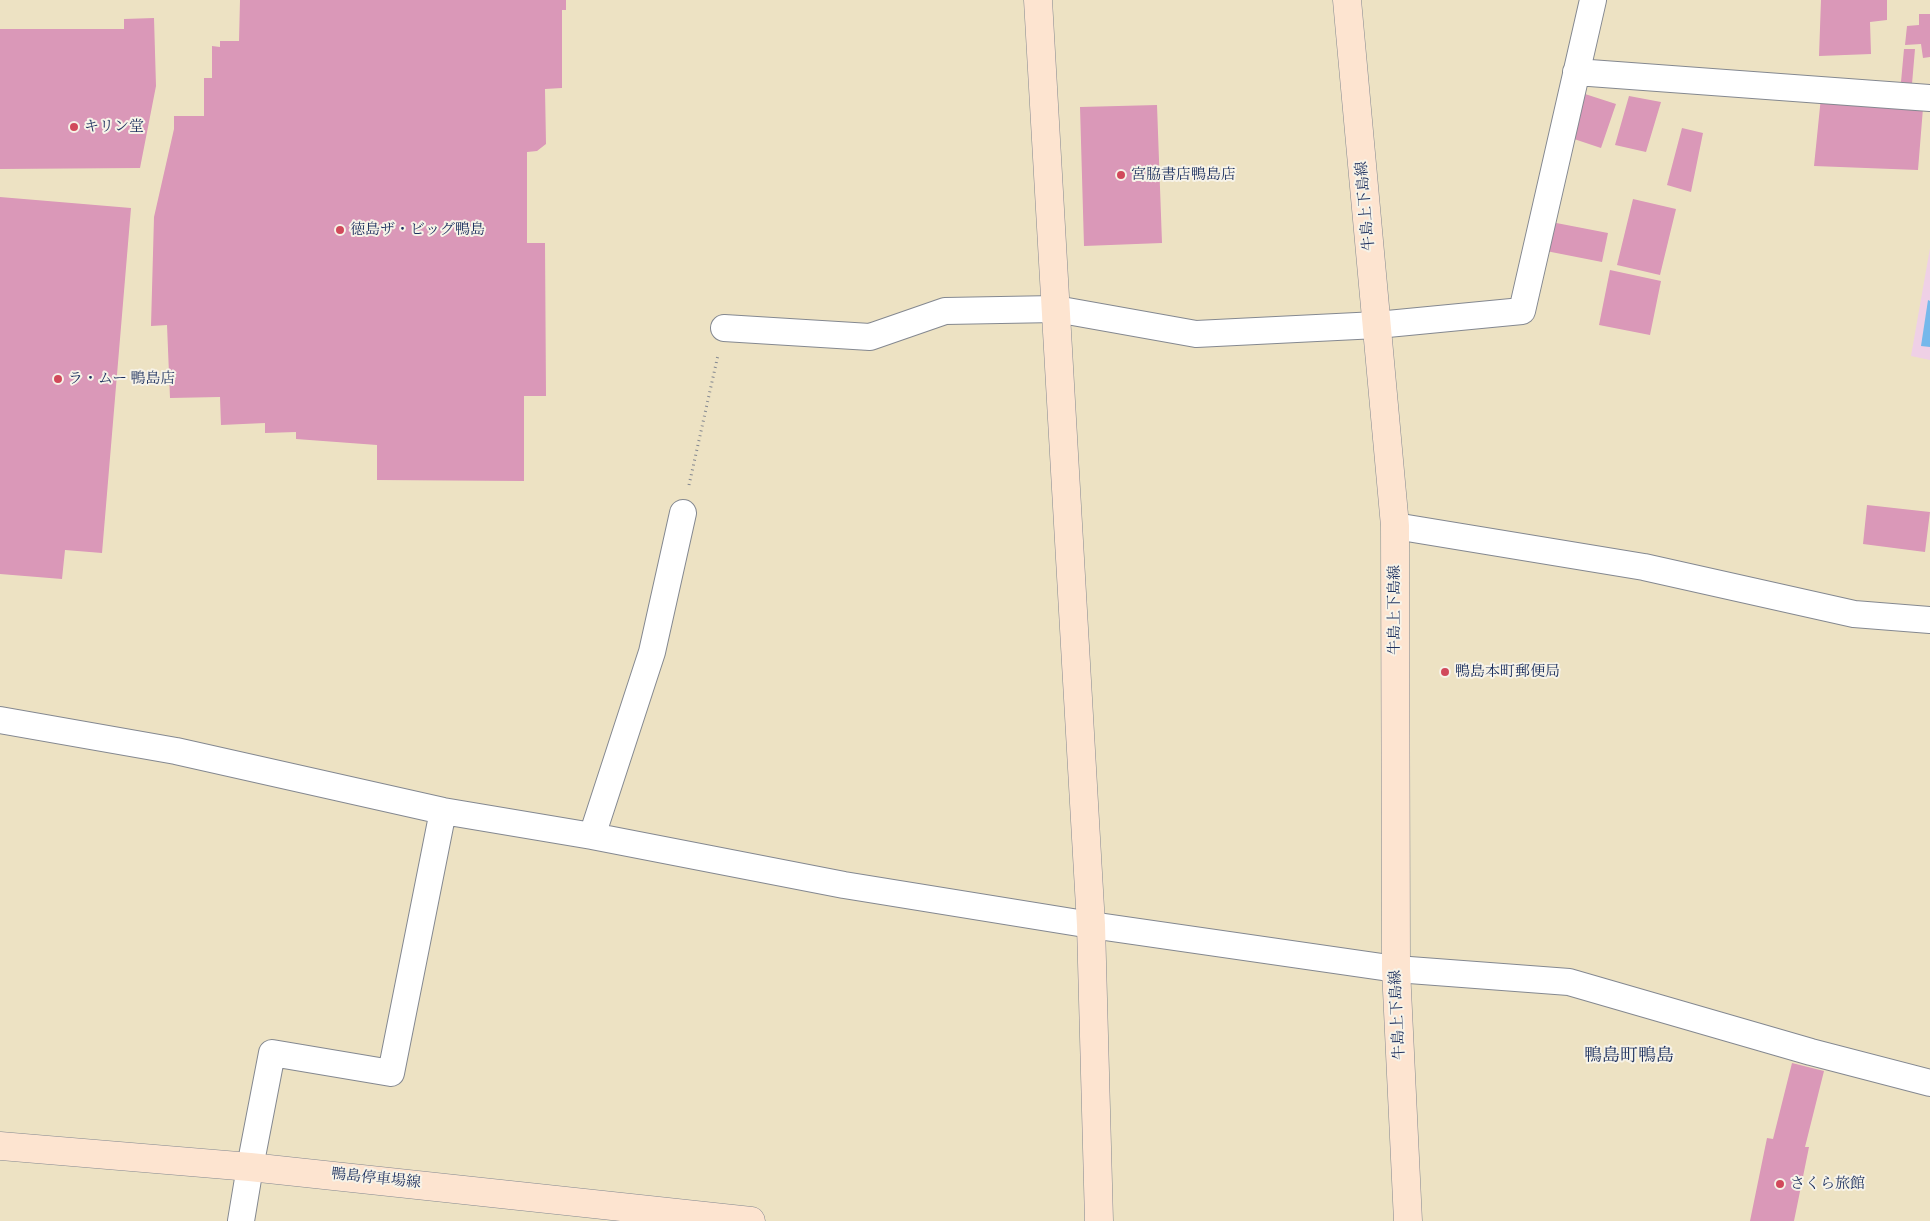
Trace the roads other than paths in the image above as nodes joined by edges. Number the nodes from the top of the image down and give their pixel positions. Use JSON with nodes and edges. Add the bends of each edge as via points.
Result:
{"nodes":[{"id":1,"x":1038,"y":0,"type":"edge"},
{"id":2,"x":1347,"y":0,"type":"edge"},
{"id":3,"x":1592,"y":0,"type":"edge"},
{"id":4,"x":1576,"y":72,"type":"junction"},
{"id":5,"x":1930,"y":98,"type":"edge"},
{"id":6,"x":1056,"y":309,"type":"junction"},
{"id":7,"x":1377,"y":325,"type":"junction"},
{"id":8,"x":724,"y":328,"type":"road end"},
{"id":9,"x":684,"y":513,"type":"road end"},
{"id":10,"x":1395,"y":526,"type":"junction"},
{"id":11,"x":1930,"y":620,"type":"edge"},
{"id":12,"x":0,"y":720,"type":"edge"},
{"id":13,"x":443,"y":811,"type":"junction"},
{"id":14,"x":592,"y":836,"type":"junction"},
{"id":15,"x":1091,"y":925,"type":"junction"},
{"id":16,"x":1396,"y":970,"type":"junction"},
{"id":17,"x":1930,"y":1083,"type":"edge"},
{"id":18,"x":0,"y":1146,"type":"edge"},
{"id":19,"x":250,"y":1166,"type":"junction"},
{"id":20,"x":241,"y":1221,"type":"edge"},
{"id":21,"x":751,"y":1221,"type":"edge"},
{"id":22,"x":1099,"y":1221,"type":"edge"},
{"id":23,"x":1408,"y":1221,"type":"edge"}],
"edges":[{"from":1,"to":6,"type":"main road"},
{"from":2,"to":7,"type":"main road","name":"牛島上下島線"},
{"from":3,"to":4,"type":"street"},
{"from":4,"to":5,"type":"street"},
{"from":4,"to":7,"type":"street","via":[[1522,311]]},
{"from":6,"to":7,"type":"street","via":[[1196,334]]},
{"from":6,"to":8,"type":"street","via":[[945,311],[870,336]]},
{"from":6,"to":15,"type":"main road"},
{"from":7,"to":10,"type":"main road","name":"牛島上下島線"},
{"from":9,"to":14,"type":"street","via":[[652,652]]},
{"from":10,"to":11,"type":"street","via":[[1644,567],[1854,614]]},
{"from":10,"to":16,"type":"main road","name":"牛島上下島線"},
{"from":12,"to":13,"type":"street","via":[[176,751]]},
{"from":13,"to":14,"type":"street"},
{"from":13,"to":19,"type":"street","via":[[391,1072],[272,1053]]},
{"from":14,"to":15,"type":"street","via":[[844,885]]},
{"from":15,"to":16,"type":"street"},
{"from":15,"to":22,"type":"main road"},
{"from":16,"to":17,"type":"street","via":[[1569,982]]},
{"from":16,"to":23,"type":"main road","name":"牛島上下島線"},
{"from":18,"to":19,"type":"main road","name":"鴨島停車場線"},
{"from":19,"to":20,"type":"street"},
{"from":19,"to":21,"type":"main road","name":"鴨島停車場線"}]}
